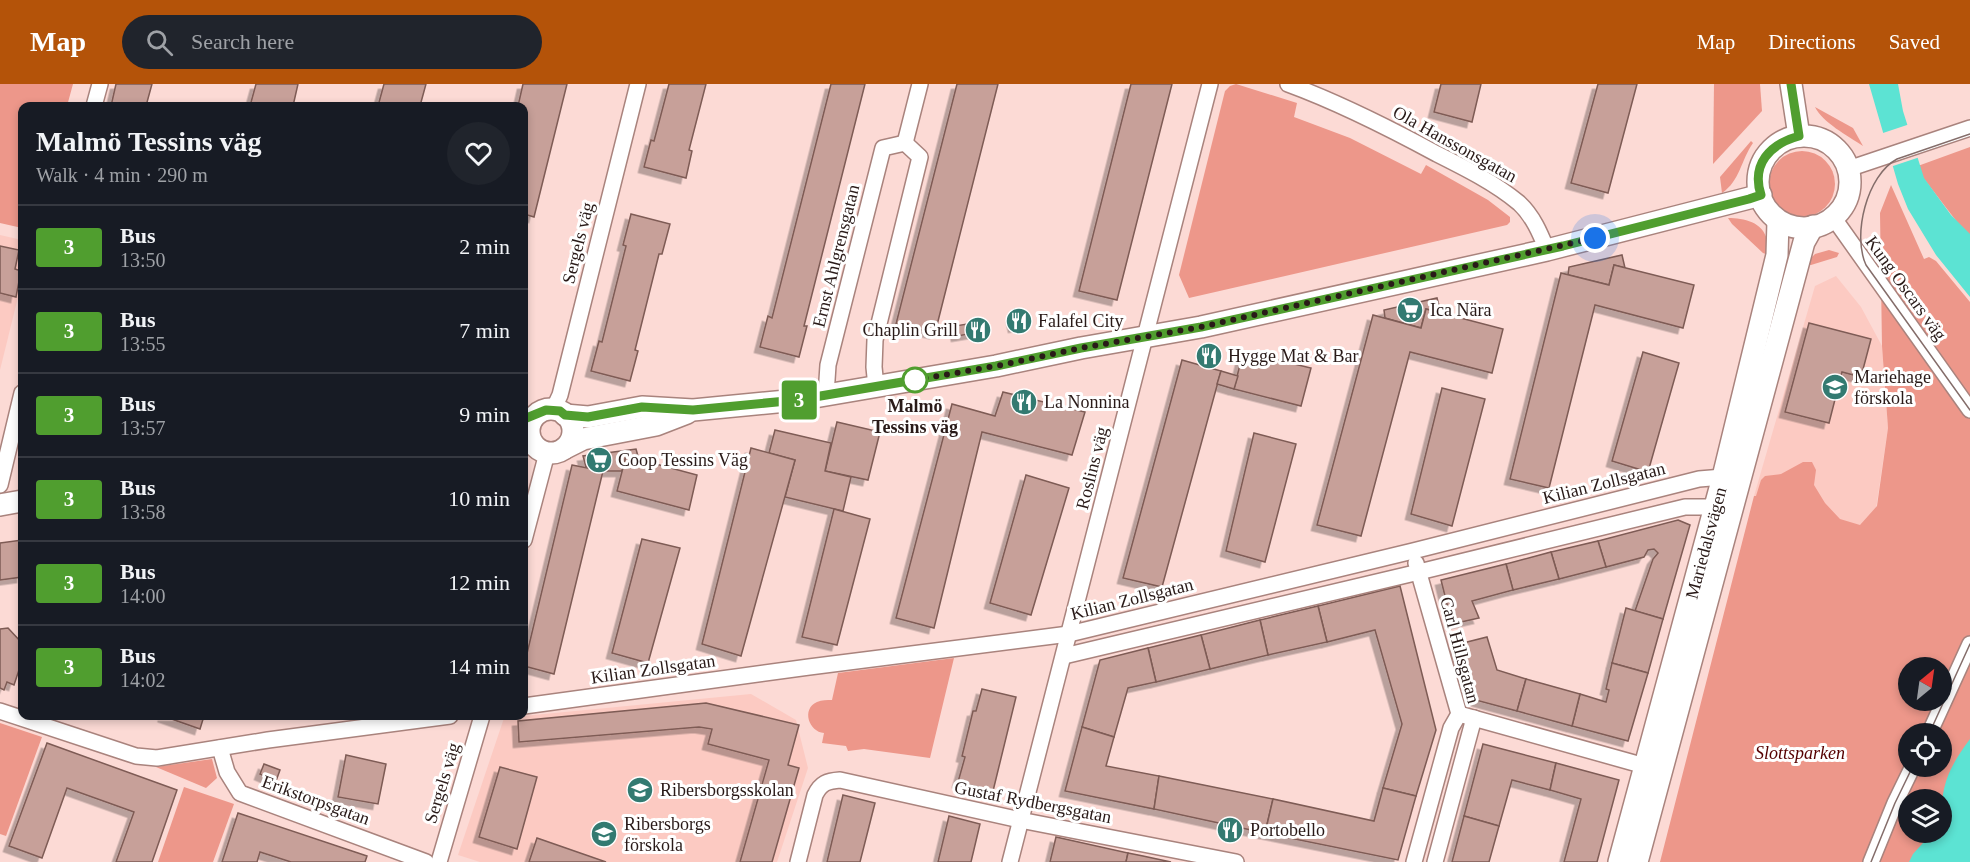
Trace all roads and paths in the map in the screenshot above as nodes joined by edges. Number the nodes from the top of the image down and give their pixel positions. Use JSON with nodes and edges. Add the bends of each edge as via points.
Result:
{"nodes":[{"id":1,"x":100,"y":84,"type":"edge"},
{"id":2,"x":638,"y":84,"type":"edge"},
{"id":3,"x":920,"y":84,"type":"edge"},
{"id":4,"x":1210,"y":84,"type":"edge"},
{"id":5,"x":1288,"y":84,"type":"edge"},
{"id":6,"x":1791,"y":84,"type":"edge"},
{"id":7,"x":95,"y":102,"type":"edge"},
{"id":8,"x":1970,"y":128,"type":"edge"},
{"id":9,"x":1799,"y":136,"type":"junction"},
{"id":10,"x":905,"y":143,"type":"junction"},
{"id":11,"x":1848,"y":169,"type":"junction"},
{"id":12,"x":1761,"y":195,"type":"junction"},
{"id":13,"x":1833,"y":217,"type":"junction"},
{"id":14,"x":1778,"y":221,"type":"junction"},
{"id":15,"x":1813,"y":226,"type":"junction"},
{"id":16,"x":1547,"y":250,"type":"junction"},
{"id":17,"x":1146,"y":337,"type":"junction"},
{"id":18,"x":876,"y":387,"type":"junction"},
{"id":19,"x":826,"y":395,"type":"junction"},
{"id":20,"x":693,"y":410,"type":"junction"},
{"id":21,"x":1970,"y":410,"type":"edge"},
{"id":22,"x":545,"y":414,"type":"edge"},
{"id":23,"x":18,"y":417,"type":"edge"},
{"id":24,"x":543,"y":449,"type":"edge"},
{"id":25,"x":1731,"y":479,"type":"junction"},
{"id":26,"x":5,"y":496,"type":"edge"},
{"id":27,"x":1724,"y":507,"type":"junction"},
{"id":28,"x":528,"y":521,"type":"edge"},
{"id":29,"x":1413,"y":551,"type":"junction"},
{"id":30,"x":1419,"y":572,"type":"junction"},
{"id":31,"x":1069,"y":634,"type":"junction"},
{"id":32,"x":1970,"y":644,"type":"edge"},
{"id":33,"x":1064,"y":656,"type":"junction"},
{"id":34,"x":528,"y":705,"type":"edge"},
{"id":35,"x":0,"y":711,"type":"edge"},
{"id":36,"x":1459,"y":714,"type":"junction"},
{"id":37,"x":18,"y":717,"type":"edge"},
{"id":38,"x":1474,"y":718,"type":"junction"},
{"id":39,"x":27,"y":720,"type":"edge"},
{"id":40,"x":421,"y":720,"type":"edge"},
{"id":41,"x":481,"y":720,"type":"edge"},
{"id":42,"x":1934,"y":723,"type":"edge"},
{"id":43,"x":220,"y":748,"type":"junction"},
{"id":44,"x":1654,"y":768,"type":"junction"},
{"id":45,"x":1908,"y":777,"type":"edge"},
{"id":46,"x":1020,"y":820,"type":"junction"},
{"id":47,"x":1216,"y":860,"type":"edge"},
{"id":48,"x":426,"y":862,"type":"edge"},
{"id":49,"x":439,"y":862,"type":"edge"},
{"id":50,"x":798,"y":862,"type":"edge"},
{"id":51,"x":1010,"y":862,"type":"edge"},
{"id":52,"x":1236,"y":862,"type":"edge"},
{"id":53,"x":1414,"y":862,"type":"edge"},
{"id":54,"x":1435,"y":862,"type":"edge"},
{"id":55,"x":1619,"y":862,"type":"edge"},
{"id":56,"x":1637,"y":862,"type":"edge"},
{"id":57,"x":1871,"y":862,"type":"edge"}],
"edges":[{"from":1,"to":7,"type":"street"},
{"from":2,"to":22,"type":"street","name":"Sergels väg","via":[[560,395]]},
{"from":3,"to":10,"type":"street"},
{"from":4,"to":17,"type":"street","name":"Roslins väg"},
{"from":5,"to":16,"type":"street","name":"Ola Hanssonsgatan","via":[[1383,125],[1500,190],[1520,204],[1535,222]]},
{"from":6,"to":9,"type":"street"},
{"from":8,"to":11,"type":"street"},
{"from":9,"to":11,"type":"street","via":[[1835,148]]},
{"from":9,"to":12,"type":"street","via":[[1778,145],[1764,158],[1758,182]]},
{"from":10,"to":18,"type":"street","via":[[920,157],[875,340]]},
{"from":10,"to":19,"type":"street","name":"Ernst Ahlgrensgatan","via":[[883,148],[828,365]]},
{"from":11,"to":13,"type":"street","via":[[1848,193]]},
{"from":12,"to":14,"type":"street"},
{"from":12,"to":16,"type":"street"},
{"from":13,"to":15,"type":"street"},
{"from":13,"to":21,"type":"street","name":"Kung Oscars väg"},
{"from":14,"to":15,"type":"street","via":[[1789,226]]},
{"from":14,"to":25,"type":"street","name":"Mariedalsvägen","via":[[1777,255]]},
{"from":15,"to":25,"type":"street","name":"Mariedalsvägen","via":[[1804,242]]},
{"from":16,"to":17,"type":"street"},
{"from":17,"to":18,"type":"street"},
{"from":17,"to":31,"type":"street","name":"Roslins väg"},
{"from":18,"to":19,"type":"street"},
{"from":19,"to":20,"type":"street"},
{"from":20,"to":22,"type":"street","via":[[642,407],[588,417]]},
{"from":20,"to":24,"type":"street","via":[[656,425]]},
{"from":22,"to":24,"type":"street","via":[[533,418],[529,433],[531,441]]},
{"from":22,"to":24,"type":"street","via":[[572,428],[570,442]]},
{"from":23,"to":26,"type":"street"},
{"from":24,"to":28,"type":"street"},
{"from":25,"to":27,"type":"street","name":"Mariedalsvägen"},
{"from":25,"to":29,"type":"street","name":"Kilian Zollsgatan","via":[[1699,479]]},
{"from":27,"to":30,"type":"street","via":[[1685,507]]},
{"from":27,"to":44,"type":"street","name":"Mariedalsvägen"},
{"from":29,"to":30,"type":"street","name":"Carl Hillsgatan"},
{"from":29,"to":31,"type":"street","name":"Kilian Zollsgatan"},
{"from":30,"to":33,"type":"street"},
{"from":30,"to":36,"type":"street","name":"Carl Hillsgatan"},
{"from":31,"to":33,"type":"street","name":"Roslins väg"},
{"from":31,"to":34,"type":"street","name":"Kilian Zollsgatan"},
{"from":32,"to":42,"type":"street"},
{"from":33,"to":46,"type":"street","name":"Roslins väg"},
{"from":35,"to":37,"type":"street"},
{"from":36,"to":38,"type":"street"},
{"from":36,"to":53,"type":"street","name":"Carl Hillsgatan","via":[[1451,728]]},
{"from":38,"to":44,"type":"street"},
{"from":38,"to":54,"type":"street","name":"Carl Hillsgatan"},
{"from":39,"to":43,"type":"street","via":[[136,756],[157,758]]},
{"from":40,"to":43,"type":"street"},
{"from":41,"to":49,"type":"street","name":"Sergels väg"},
{"from":43,"to":48,"type":"street","name":"Erikstorpsgatan","via":[[226,772],[240,793]]},
{"from":44,"to":55,"type":"street","name":"Mariedalsvägen"},
{"from":44,"to":56,"type":"street","name":"Mariedalsvägen"},
{"from":45,"to":57,"type":"street"},
{"from":46,"to":47,"type":"street","name":"Gustaf Rydbergsgatan"},
{"from":46,"to":50,"type":"street","name":"Gustaf Rydbergsgatan","via":[[840,780],[823,783],[815,795]]},
{"from":46,"to":51,"type":"street","name":"Roslins väg"},
{"from":47,"to":52,"type":"street","name":"Gustaf Rydbergsgatan"}]}
